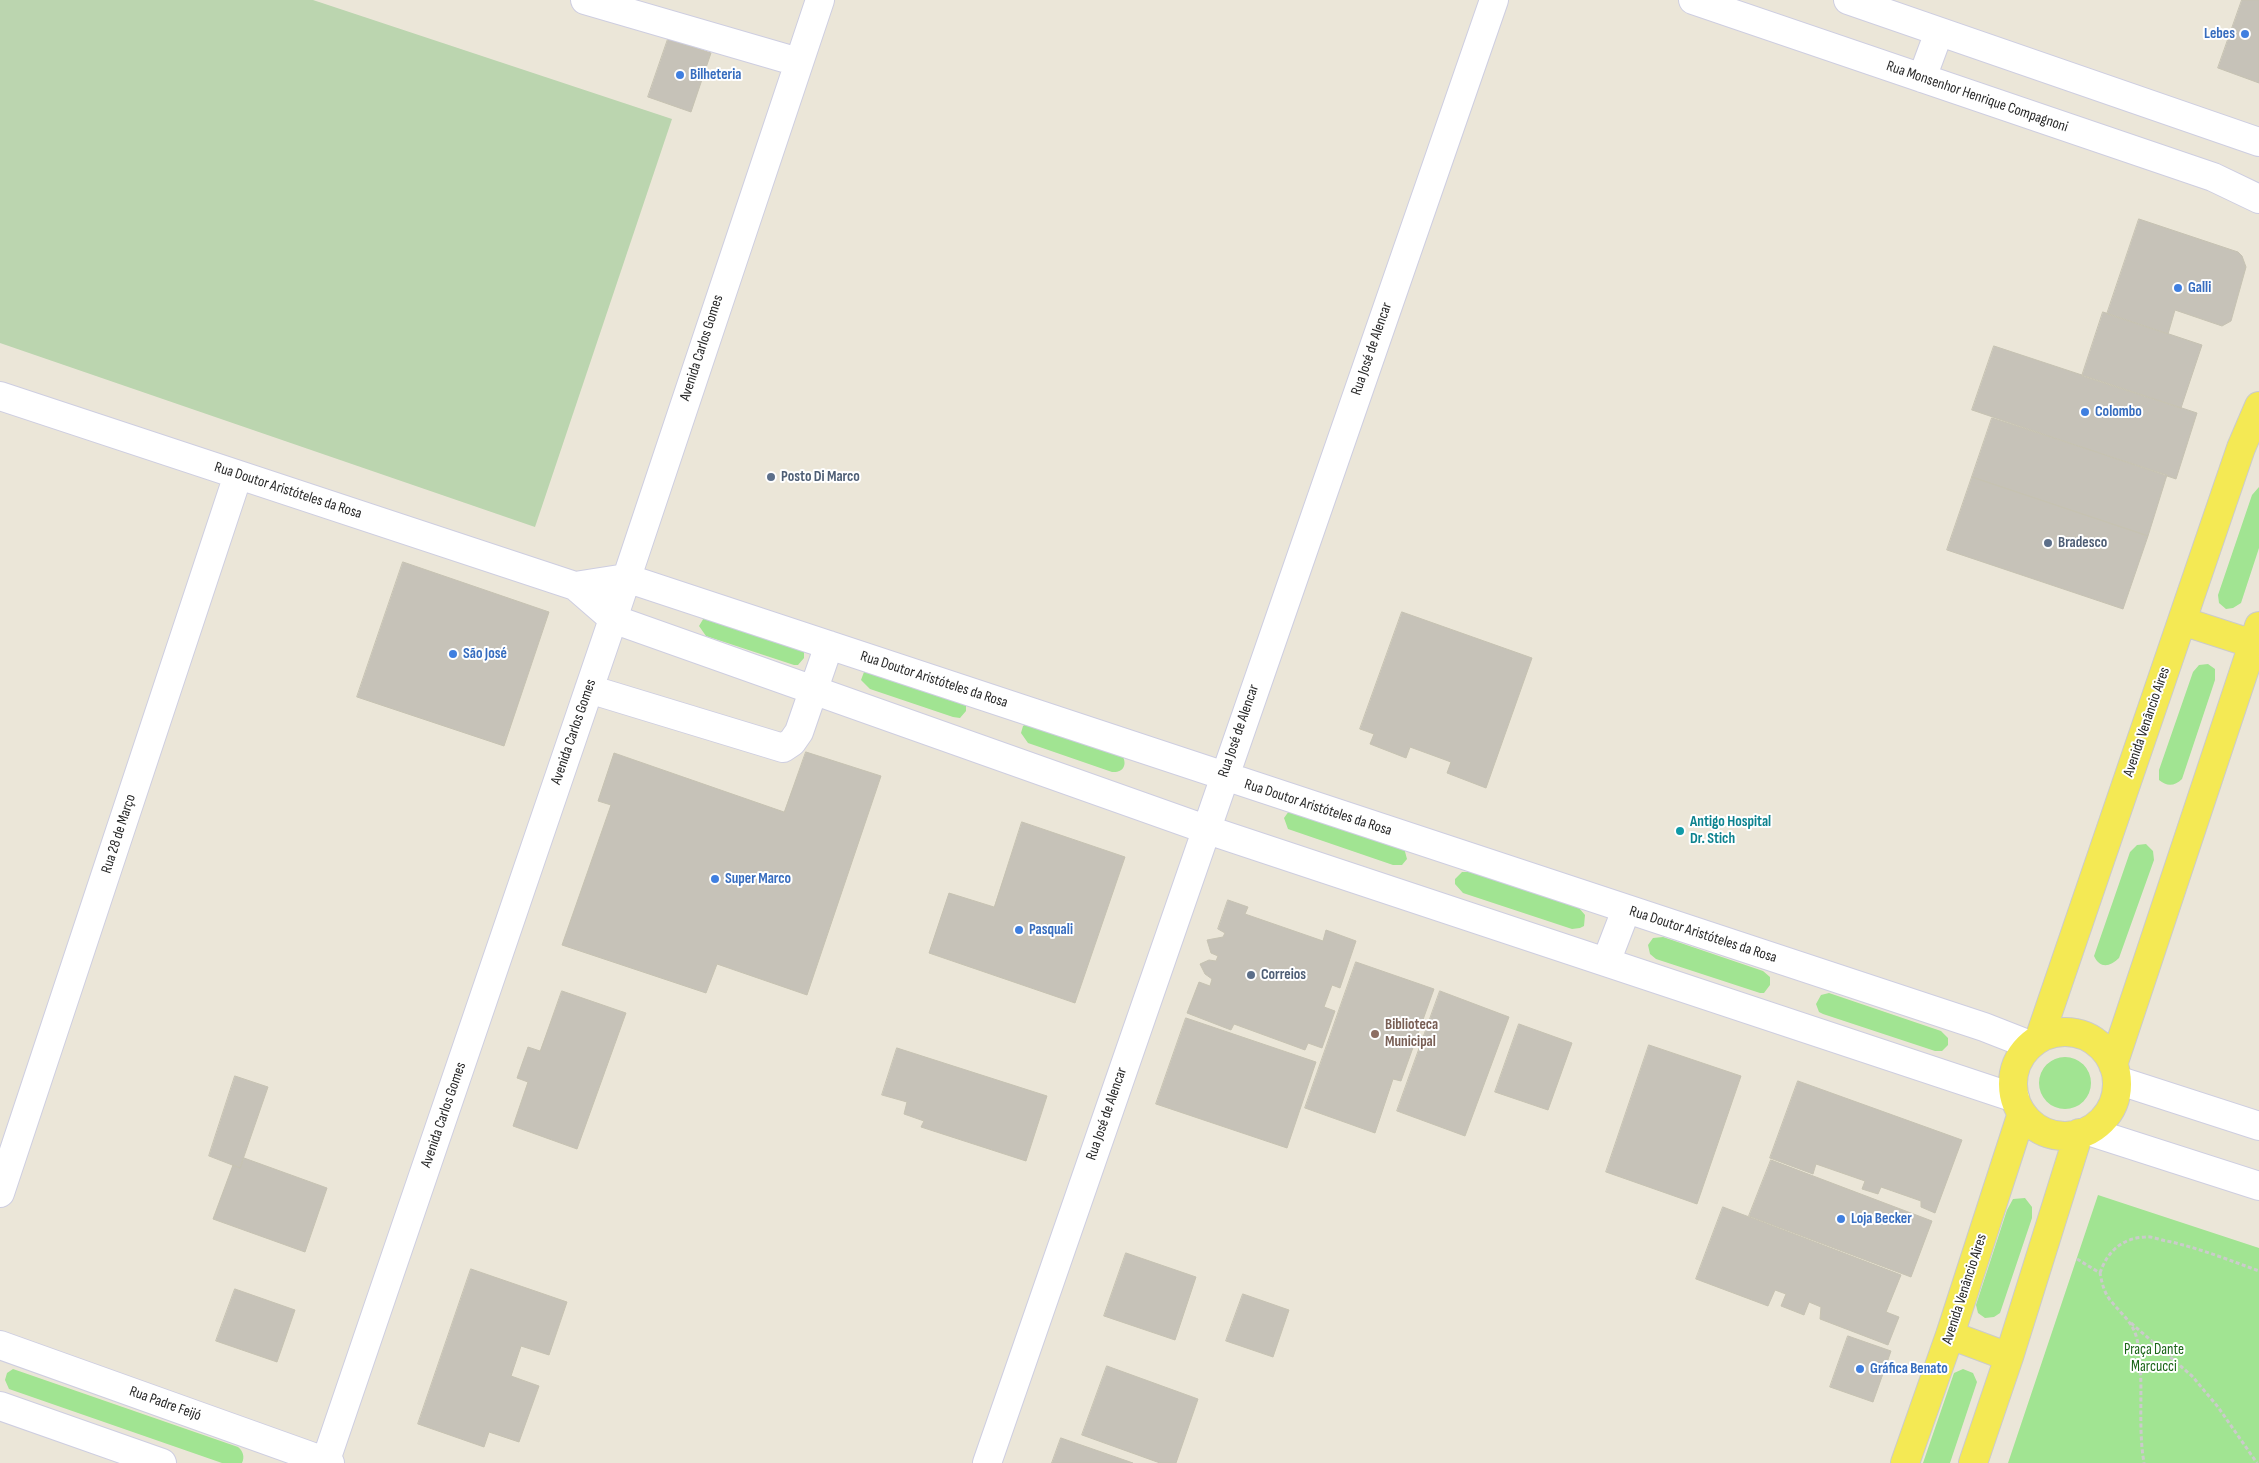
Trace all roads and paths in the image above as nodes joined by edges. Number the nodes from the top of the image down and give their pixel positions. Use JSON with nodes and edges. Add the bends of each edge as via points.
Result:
{"nodes":[{"id":1,"x":585,"y":0,"type":"edge"},
{"id":2,"x":820,"y":0,"type":"edge"},
{"id":3,"x":1494,"y":0,"type":"edge"},
{"id":4,"x":1693,"y":0,"type":"edge"},
{"id":5,"x":1848,"y":0,"type":"edge"},
{"id":6,"x":1939,"y":32,"type":"junction"},
{"id":7,"x":798,"y":62,"type":"junction"},
{"id":8,"x":1922,"y":78,"type":"junction"},
{"id":9,"x":2259,"y":142,"type":"edge"},
{"id":10,"x":2259,"y":199,"type":"edge"},
{"id":11,"x":0,"y":396,"type":"edge"},
{"id":12,"x":2259,"y":406,"type":"edge"},
{"id":13,"x":2250,"y":450,"type":"edge"},
{"id":14,"x":238,"y":475,"type":"junction"},
{"id":15,"x":626,"y":578,"type":"junction"},
{"id":16,"x":575,"y":586,"type":"junction"},
{"id":17,"x":613,"y":619,"type":"junction"},
{"id":18,"x":2182,"y":621,"type":"junction"},
{"id":19,"x":2256,"y":635,"type":"edge"},
{"id":20,"x":829,"y":645,"type":"junction"},
{"id":21,"x":589,"y":689,"type":"junction"},
{"id":22,"x":814,"y":690,"type":"junction"},
{"id":23,"x":1224,"y":777,"type":"junction"},
{"id":24,"x":1205,"y":829,"type":"junction"},
{"id":25,"x":1626,"y":910,"type":"junction"},
{"id":26,"x":1606,"y":962,"type":"junction"},
{"id":27,"x":2034,"y":1042,"type":"junction"},
{"id":28,"x":2115,"y":1072,"type":"junction"},
{"id":29,"x":2018,"y":1106,"type":"junction"},
{"id":30,"x":2259,"y":1126,"type":"edge"},
{"id":31,"x":2084,"y":1132,"type":"junction"},
{"id":32,"x":2259,"y":1186,"type":"edge"},
{"id":33,"x":0,"y":1193,"type":"edge"},
{"id":34,"x":2077,"y":1259,"type":"dead end"},
{"id":35,"x":2259,"y":1271,"type":"edge"},
{"id":36,"x":2100,"y":1273,"type":"junction"},
{"id":37,"x":2130,"y":1323,"type":"junction"},
{"id":38,"x":1950,"y":1335,"type":"junction"},
{"id":39,"x":0,"y":1345,"type":"edge"},
{"id":40,"x":2009,"y":1356,"type":"junction"},
{"id":41,"x":0,"y":1406,"type":"edge"},
{"id":42,"x":162,"y":1463,"type":"edge"},
{"id":43,"x":327,"y":1463,"type":"edge"},
{"id":44,"x":987,"y":1463,"type":"edge"},
{"id":45,"x":1905,"y":1463,"type":"edge"},
{"id":46,"x":1973,"y":1463,"type":"edge"},
{"id":47,"x":2144,"y":1463,"type":"edge"},
{"id":48,"x":2257,"y":1463,"type":"edge"}],
"edges":[{"from":1,"to":7,"type":"street"},
{"from":2,"to":7,"type":"street","name":"Avenida Carlos Gomes"},
{"from":3,"to":23,"type":"street","name":"Rua José de Alencar"},
{"from":4,"to":8,"type":"street","name":"Rua Monsenhor Henrique Compagnoni"},
{"from":5,"to":6,"type":"street"},
{"from":6,"to":8,"type":"street"},
{"from":6,"to":9,"type":"street"},
{"from":7,"to":15,"type":"street","name":"Avenida Carlos Gomes"},
{"from":8,"to":10,"type":"street","name":"Rua Monsenhor Henrique Compagnoni","via":[[2213,177]]},
{"from":11,"to":14,"type":"street","name":"Rua Doutor Aristóteles da Rosa"},
{"from":12,"to":13,"type":"main road","name":"Avenida Venâncio Aires"},
{"from":13,"to":18,"type":"main road","name":"Avenida Venâncio Aires"},
{"from":14,"to":16,"type":"street","name":"Rua Doutor Aristóteles da Rosa"},
{"from":14,"to":33,"type":"street","name":"Rua 28 de Março"},
{"from":15,"to":16,"type":"street","name":"Rua Doutor Aristóteles da Rosa"},
{"from":15,"to":17,"type":"street","name":"Avenida Carlos Gomes"},
{"from":15,"to":20,"type":"street","name":"Rua Doutor Aristóteles da Rosa"},
{"from":16,"to":17,"type":"street","name":"Rua Doutor Aristóteles da Rosa"},
{"from":17,"to":21,"type":"street","name":"Avenida Carlos Gomes"},
{"from":17,"to":22,"type":"street","name":"Rua Doutor Aristóteles da Rosa"},
{"from":18,"to":19,"type":"main road"},
{"from":18,"to":27,"type":"main road","name":"Avenida Venâncio Aires"},
{"from":19,"to":28,"type":"main road"},
{"from":20,"to":22,"type":"street"},
{"from":20,"to":23,"type":"street","name":"Rua Doutor Aristóteles da Rosa"},
{"from":21,"to":22,"type":"street","via":[[783,748],[799,732]]},
{"from":21,"to":43,"type":"street","name":"Avenida Carlos Gomes"},
{"from":22,"to":24,"type":"street","name":"Rua Doutor Aristóteles da Rosa"},
{"from":23,"to":24,"type":"street","name":"Rua José de Alencar"},
{"from":23,"to":25,"type":"street","name":"Rua Doutor Aristóteles da Rosa"},
{"from":24,"to":26,"type":"street","name":"Rua Doutor Aristóteles da Rosa"},
{"from":24,"to":44,"type":"street","name":"Rua José de Alencar"},
{"from":25,"to":26,"type":"street"},
{"from":25,"to":27,"type":"street","name":"Rua Doutor Aristóteles da Rosa"},
{"from":26,"to":29,"type":"street","name":"Rua Doutor Aristóteles da Rosa"},
{"from":27,"to":28,"type":"main road","via":[[2052,1033],[2082,1034],[2106,1052]]},
{"from":27,"to":29,"type":"main road","via":[[2016,1064],[2013,1081]]},
{"from":28,"to":30,"type":"street"},
{"from":28,"to":31,"type":"main road","via":[[2115,1095],[2110,1110],[2101,1122]]},
{"from":29,"to":31,"type":"main road","via":[[2034,1127],[2051,1134],[2070,1136]]},
{"from":29,"to":38,"type":"main road","name":"Avenida Venâncio Aires"},
{"from":31,"to":32,"type":"street"},
{"from":31,"to":40,"type":"main road"},
{"from":34,"to":36,"type":"path"},
{"from":35,"to":36,"type":"path","via":[[2146,1236],[2117,1246]]},
{"from":36,"to":37,"type":"path","via":[[2110,1301]]},
{"from":37,"to":47,"type":"path","via":[[2140,1364]]},
{"from":37,"to":48,"type":"path","via":[[2192,1376]]},
{"from":38,"to":40,"type":"main road"},
{"from":38,"to":45,"type":"main road","name":"Avenida Venâncio Aires"},
{"from":39,"to":43,"type":"street","name":"Rua Padre Feijó"},
{"from":40,"to":46,"type":"main road"},
{"from":41,"to":42,"type":"street"}]}
